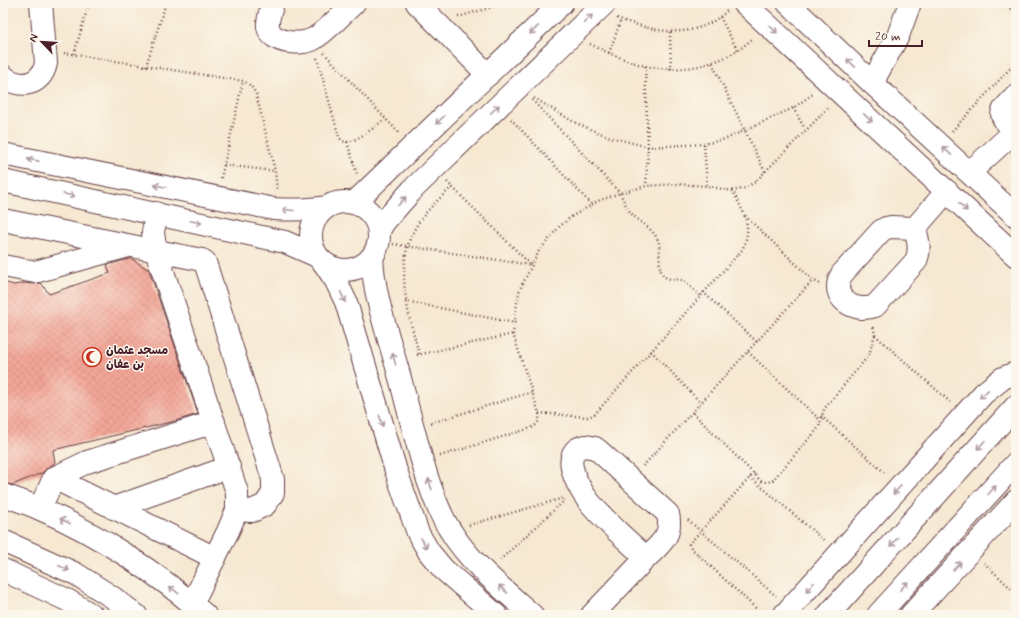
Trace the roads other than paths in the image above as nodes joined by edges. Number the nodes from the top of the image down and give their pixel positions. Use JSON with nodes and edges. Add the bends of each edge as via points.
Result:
{"nodes":[{"id":1,"x":41,"y":3,"type":"edge"},
{"id":2,"x":273,"y":3,"type":"edge"},
{"id":3,"x":354,"y":3,"type":"edge"},
{"id":4,"x":417,"y":3,"type":"edge"},
{"id":5,"x":562,"y":3,"type":"edge"},
{"id":6,"x":788,"y":3,"type":"edge"},
{"id":7,"x":910,"y":3,"type":"edge"},
{"id":8,"x":602,"y":5,"type":"edge"},
{"id":9,"x":737,"y":5,"type":"edge"},
{"id":10,"x":488,"y":75,"type":"junction"},
{"id":11,"x":3,"y":76,"type":"edge"},
{"id":12,"x":872,"y":83,"type":"junction"},
{"id":13,"x":1016,"y":96,"type":"edge"},
{"id":14,"x":1015,"y":131,"type":"edge"},
{"id":15,"x":3,"y":154,"type":"edge"},
{"id":16,"x":970,"y":172,"type":"junction"},
{"id":17,"x":3,"y":181,"type":"edge"},
{"id":18,"x":947,"y":191,"type":"junction"},
{"id":19,"x":359,"y":198,"type":"junction"},
{"id":20,"x":326,"y":207,"type":"junction"},
{"id":21,"x":156,"y":213,"type":"junction"},
{"id":22,"x":1016,"y":216,"type":"edge"},
{"id":23,"x":3,"y":220,"type":"edge"},
{"id":24,"x":915,"y":228,"type":"junction"},
{"id":25,"x":376,"y":243,"type":"junction"},
{"id":26,"x":129,"y":246,"type":"junction"},
{"id":27,"x":156,"y":251,"type":"junction"},
{"id":28,"x":1016,"y":256,"type":"edge"},
{"id":29,"x":320,"y":260,"type":"junction"},
{"id":30,"x":3,"y":266,"type":"edge"},
{"id":31,"x":1016,"y":373,"type":"edge"},
{"id":32,"x":1016,"y":406,"type":"edge"},
{"id":33,"x":214,"y":422,"type":"junction"},
{"id":34,"x":1016,"y":463,"type":"edge"},
{"id":35,"x":230,"y":467,"type":"junction"},
{"id":36,"x":54,"y":478,"type":"junction"},
{"id":37,"x":3,"y":494,"type":"edge"},
{"id":38,"x":1016,"y":501,"type":"edge"},
{"id":39,"x":40,"y":508,"type":"junction"},
{"id":40,"x":113,"y":508,"type":"junction"},
{"id":41,"x":237,"y":510,"type":"junction"},
{"id":42,"x":3,"y":541,"type":"edge"},
{"id":43,"x":215,"y":558,"type":"junction"},
{"id":44,"x":646,"y":558,"type":"junction"},
{"id":45,"x":3,"y":570,"type":"edge"},
{"id":46,"x":199,"y":609,"type":"edge"},
{"id":47,"x":787,"y":612,"type":"edge"},
{"id":48,"x":92,"y":615,"type":"edge"},
{"id":49,"x":136,"y":615,"type":"edge"},
{"id":50,"x":496,"y":615,"type":"edge"},
{"id":51,"x":532,"y":615,"type":"edge"},
{"id":52,"x":592,"y":615,"type":"edge"},
{"id":53,"x":828,"y":615,"type":"edge"},
{"id":54,"x":878,"y":615,"type":"edge"},
{"id":55,"x":911,"y":615,"type":"edge"}],
"edges":[{"from":1,"to":11,"type":"street","via":[[46,50],[45,71],[40,78],[24,84],[15,83]]},
{"from":2,"to":3,"type":"street","via":[[268,22],[270,33],[277,39],[297,43],[305,43],[315,38]]},
{"from":4,"to":10,"type":"street"},
{"from":5,"to":10,"type":"street","one_way":true},
{"from":12,"to":6,"type":"street","one_way":true},
{"from":7,"to":12,"type":"street","via":[[898,36]]},
{"from":25,"to":8,"type":"street","one_way":true,"via":[[384,222],[413,189]]},
{"from":9,"to":18,"type":"street","one_way":true,"via":[[766,23]]},
{"from":10,"to":19,"type":"street","one_way":true},
{"from":16,"to":12,"type":"street","one_way":true},
{"from":13,"to":14,"type":"street","via":[[1001,114]]},
{"from":14,"to":16,"type":"street"},
{"from":20,"to":15,"type":"street","one_way":true,"via":[[309,210],[279,209]]},
{"from":16,"to":22,"type":"street"},
{"from":17,"to":21,"type":"street","one_way":true},
{"from":18,"to":24,"type":"street"},
{"from":18,"to":28,"type":"street","one_way":true},
{"from":19,"to":20,"type":"street"},
{"from":19,"to":25,"type":"street","via":[[373,217]]},
{"from":20,"to":29,"type":"street","via":[[317,217],[311,230],[310,239]]},
{"from":21,"to":27,"type":"street","via":[[153,233]]},
{"from":21,"to":29,"type":"street","one_way":true,"via":[[285,242]]},
{"from":23,"to":26,"type":"street"},
{"from":24,"to":24,"type":"street","via":[[919,245],[916,261],[875,306],[860,309],[840,296],[838,285],[842,274],[881,231],[891,227]]},
{"from":25,"to":29,"type":"street","via":[[366,263],[349,270],[332,268]]},
{"from":51,"to":25,"type":"street","one_way":true,"via":[[461,547],[433,494],[376,293]]},
{"from":26,"to":27,"type":"street"},
{"from":26,"to":30,"type":"street","via":[[35,272]]},
{"from":27,"to":33,"type":"street"},
{"from":27,"to":41,"type":"street","via":[[206,263],[273,479],[273,493],[265,505],[252,512]]},
{"from":29,"to":50,"type":"street","one_way":true,"via":[[336,282],[346,302],[396,470],[418,533],[443,569]]},
{"from":31,"to":47,"type":"street","one_way":true,"via":[[1003,378],[984,393]]},
{"from":32,"to":53,"type":"street","one_way":true},
{"from":33,"to":35,"type":"street"},
{"from":33,"to":36,"type":"street","via":[[87,462]]},
{"from":54,"to":34,"type":"street","one_way":true},
{"from":35,"to":40,"type":"street"},
{"from":35,"to":41,"type":"street","via":[[237,492]]},
{"from":36,"to":39,"type":"street"},
{"from":36,"to":40,"type":"street"},
{"from":37,"to":39,"type":"street"},
{"from":55,"to":38,"type":"street","one_way":true},
{"from":46,"to":39,"type":"street","one_way":true,"via":[[101,539]]},
{"from":40,"to":43,"type":"street"},
{"from":41,"to":43,"type":"street"},
{"from":42,"to":49,"type":"street","one_way":true,"via":[[76,574]]},
{"from":43,"to":46,"type":"street"},
{"from":44,"to":44,"type":"street","via":[[666,538],[670,526],[668,514],[595,448],[580,447],[572,454],[572,467],[586,497]]},
{"from":44,"to":52,"type":"street"},
{"from":45,"to":48,"type":"street","via":[[67,600]]}]}
